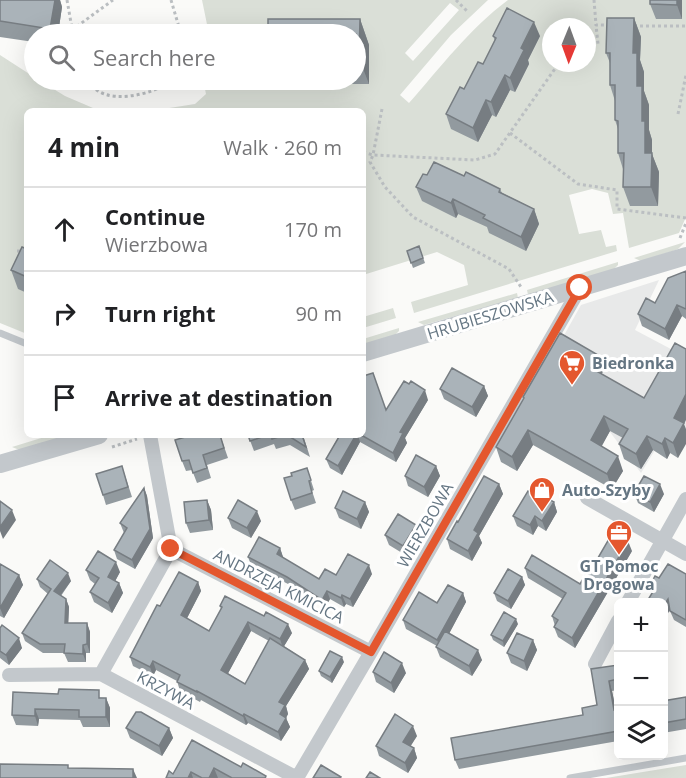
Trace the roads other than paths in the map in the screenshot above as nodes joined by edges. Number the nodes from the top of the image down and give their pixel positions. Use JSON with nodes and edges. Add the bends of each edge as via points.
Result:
{"nodes":[{"id":1,"x":686,"y":256,"type":"edge"},
{"id":2,"x":580,"y":288,"type":"junction"},
{"id":3,"x":0,"y":333,"type":"edge"},
{"id":4,"x":24,"y":343,"type":"edge"},
{"id":5,"x":366,"y":352,"type":"edge"},
{"id":6,"x":89,"y":438,"type":"edge"},
{"id":7,"x":151,"y":438,"type":"edge"},
{"id":8,"x":0,"y":464,"type":"edge"},
{"id":9,"x":588,"y":498,"type":"dead end"},
{"id":10,"x":686,"y":499,"type":"edge"},
{"id":11,"x":663,"y":540,"type":"junction"},
{"id":12,"x":171,"y":549,"type":"junction"},
{"id":13,"x":686,"y":554,"type":"edge"},
{"id":14,"x":631,"y":598,"type":"edge"},
{"id":15,"x":614,"y":628,"type":"edge"},
{"id":16,"x":371,"y":652,"type":"junction"},
{"id":17,"x":595,"y":664,"type":"dead end"},
{"id":18,"x":101,"y":674,"type":"junction"},
{"id":19,"x":9,"y":675,"type":"dead end"},
{"id":20,"x":686,"y":758,"type":"edge"},
{"id":21,"x":297,"y":778,"type":"edge"},
{"id":22,"x":570,"y":778,"type":"edge"}],
"edges":[{"from":1,"to":2,"type":"street","name":"HRUBIESZOWSKA"},
{"from":2,"to":5,"type":"street","name":"HRUBIESZOWSKA"},
{"from":2,"to":16,"type":"street","name":"WIERZBOWA"},
{"from":3,"to":4,"type":"lane"},
{"from":6,"to":8,"type":"street"},
{"from":7,"to":12,"type":"street"},
{"from":9,"to":11,"type":"street"},
{"from":10,"to":11,"type":"street"},
{"from":11,"to":13,"type":"street"},
{"from":11,"to":14,"type":"street"},
{"from":12,"to":16,"type":"street","name":"ANDRZEJA KMICICA"},
{"from":12,"to":18,"type":"street"},
{"from":15,"to":17,"type":"street"},
{"from":16,"to":21,"type":"street","name":"WIERZBOWA"},
{"from":18,"to":19,"type":"street","name":"KRZYWA"},
{"from":18,"to":21,"type":"street","name":"KRZYWA"},
{"from":20,"to":22,"type":"lane"}]}
